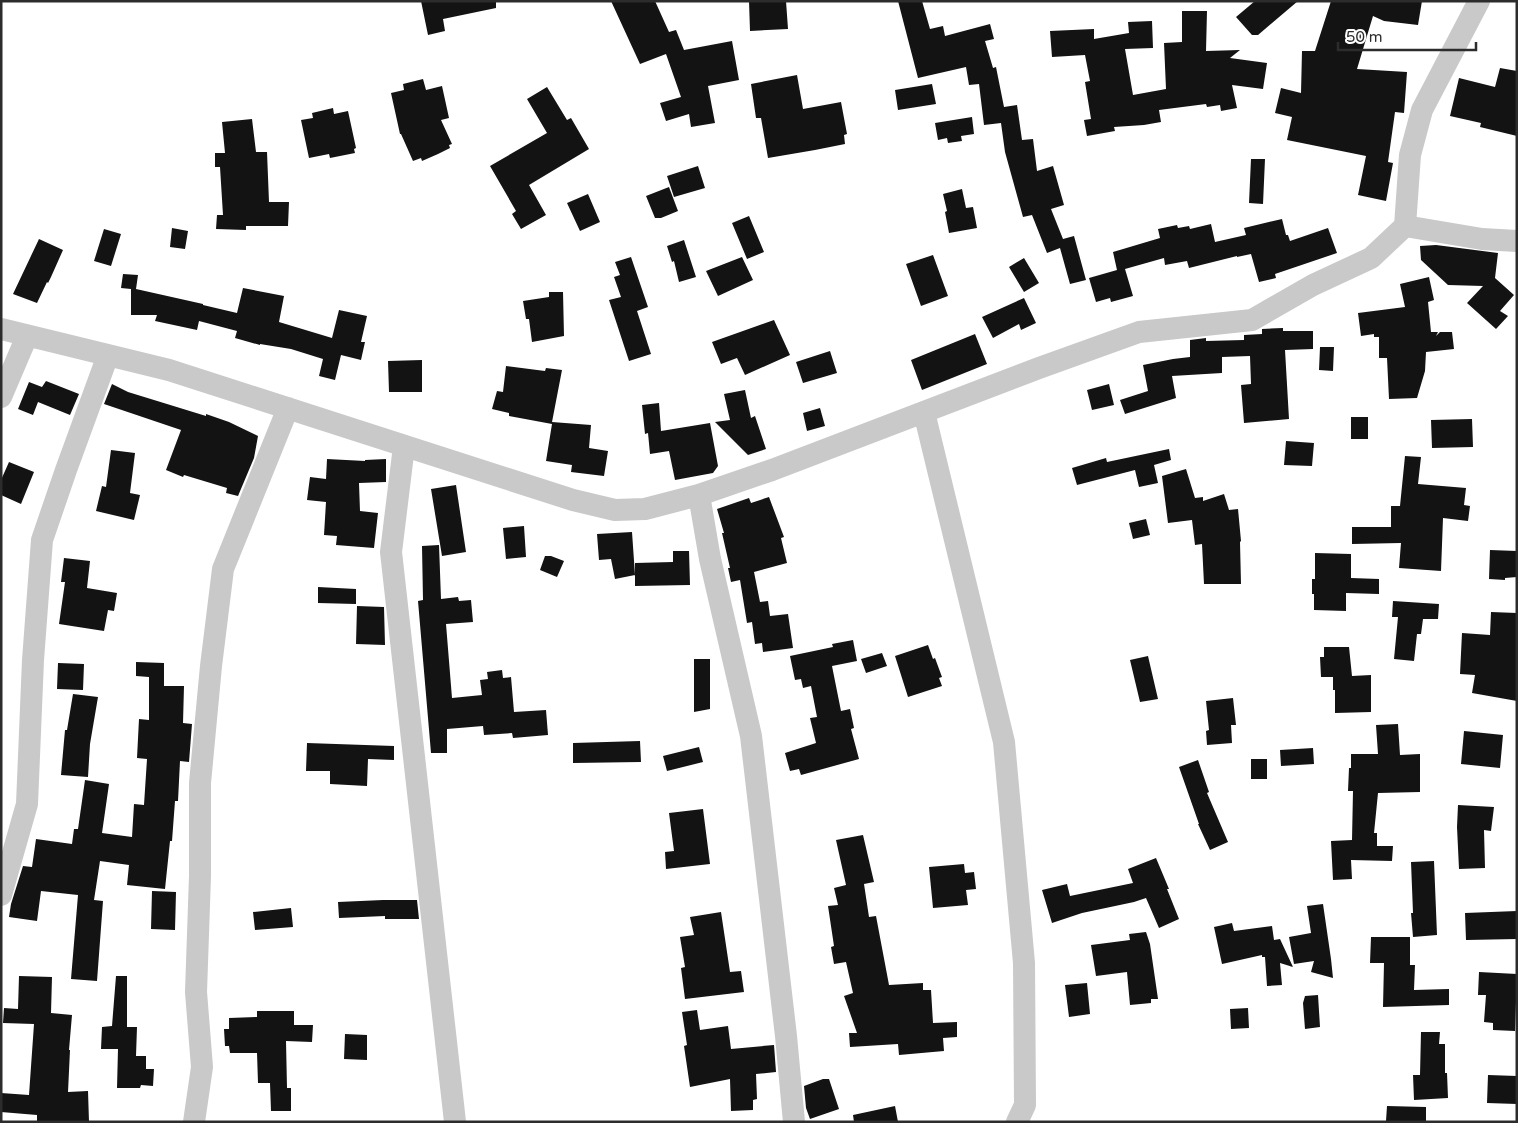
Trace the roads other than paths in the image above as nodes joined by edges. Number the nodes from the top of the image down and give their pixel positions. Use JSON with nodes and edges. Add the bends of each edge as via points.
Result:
{"nodes":[{"id":1,"x":1479,"y":1,"type":"edge"},
{"id":2,"x":1405,"y":226,"type":"junction"},
{"id":3,"x":1517,"y":241,"type":"edge"},
{"id":4,"x":1,"y":329,"type":"edge"},
{"id":5,"x":27,"y":336,"type":"junction"},
{"id":6,"x":108,"y":355,"type":"junction"},
{"id":7,"x":1,"y":397,"type":"edge"},
{"id":8,"x":288,"y":408,"type":"junction"},
{"id":9,"x":924,"y":412,"type":"junction"},
{"id":10,"x":404,"y":446,"type":"junction"},
{"id":11,"x":699,"y":495,"type":"junction"},
{"id":12,"x":1,"y":895,"type":"edge"},
{"id":13,"x":194,"y":1122,"type":"edge"},
{"id":14,"x":455,"y":1122,"type":"edge"},
{"id":15,"x":794,"y":1122,"type":"edge"},
{"id":16,"x":1016,"y":1122,"type":"edge"}],
"edges":[{"from":1,"to":2,"type":"street","via":[[1422,110],[1410,155]]},
{"from":2,"to":3,"type":"street","via":[[1482,240]]},
{"from":2,"to":9,"type":"street","via":[[1371,258],[1313,285],[1252,320],[1139,332]]},
{"from":4,"to":5,"type":"street"},
{"from":5,"to":6,"type":"street"},
{"from":5,"to":7,"type":"street"},
{"from":6,"to":8,"type":"street","via":[[169,370]]},
{"from":6,"to":12,"type":"street","via":[[42,540],[27,804]]},
{"from":8,"to":10,"type":"street"},
{"from":8,"to":13,"type":"street","via":[[223,569],[200,783],[196,992],[202,1067]]},
{"from":9,"to":11,"type":"street"},
{"from":9,"to":16,"type":"street","via":[[1004,742],[1024,963],[1025,1105]]},
{"from":10,"to":11,"type":"street","via":[[573,500],[615,510],[645,509]]},
{"from":10,"to":14,"type":"street","via":[[391,552]]},
{"from":11,"to":15,"type":"street","via":[[710,559],[751,736]]}]}
